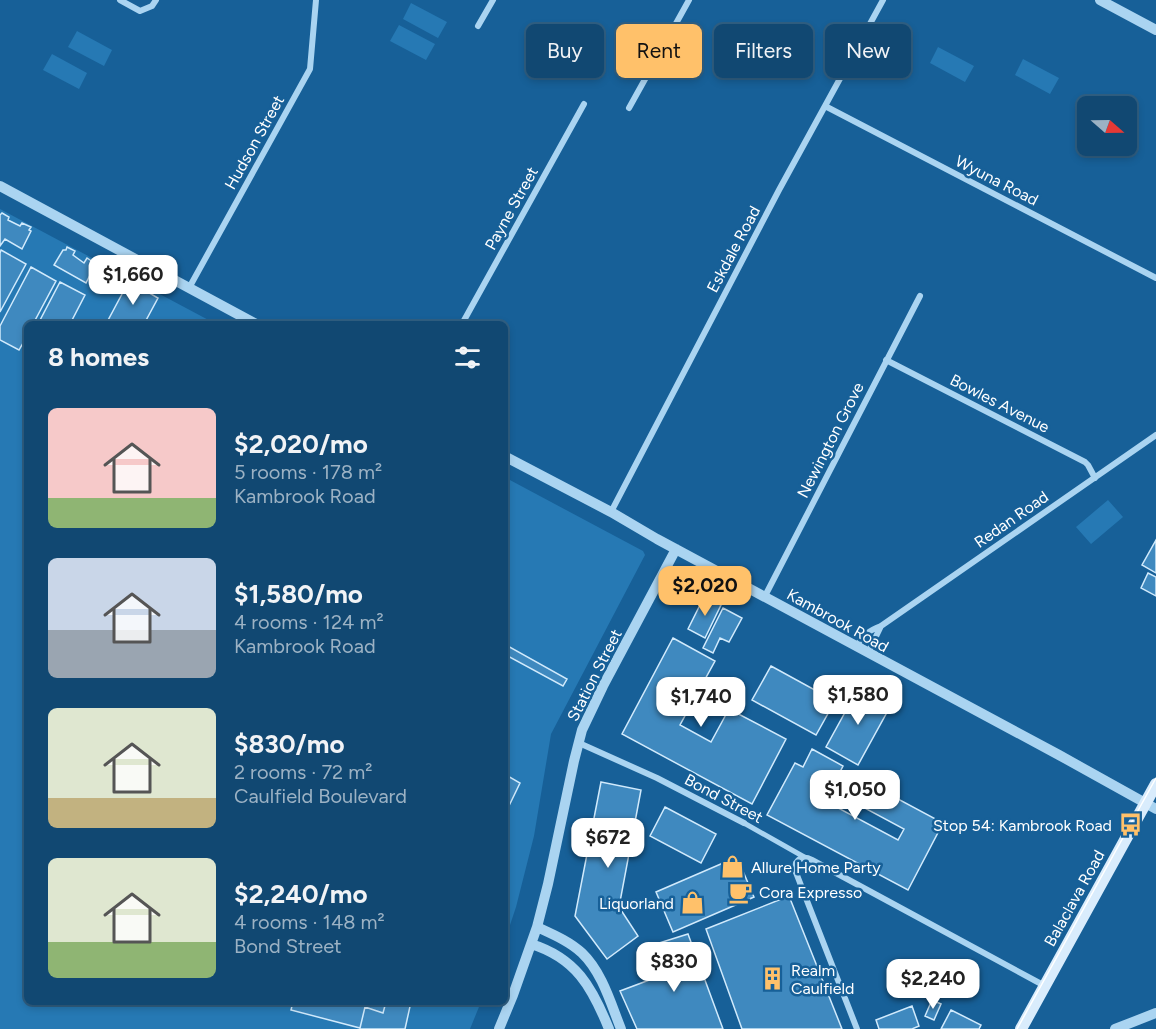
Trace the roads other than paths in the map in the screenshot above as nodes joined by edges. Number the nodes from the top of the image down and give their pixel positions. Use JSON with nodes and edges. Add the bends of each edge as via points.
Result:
{"nodes":[{"id":1,"x":120,"y":0,"type":"edge"},
{"id":2,"x":156,"y":0,"type":"edge"},
{"id":3,"x":316,"y":0,"type":"edge"},
{"id":4,"x":493,"y":0,"type":"edge"},
{"id":5,"x":689,"y":0,"type":"edge"},
{"id":6,"x":884,"y":0,"type":"edge"},
{"id":7,"x":1100,"y":0,"type":"edge"},
{"id":8,"x":478,"y":26,"type":"dead end"},
{"id":9,"x":1156,"y":30,"type":"edge"},
{"id":10,"x":584,"y":104,"type":"dead end"},
{"id":11,"x":825,"y":106,"type":"junction"},
{"id":12,"x":629,"y":108,"type":"dead end"},
{"id":13,"x":0,"y":186,"type":"edge"},
{"id":14,"x":1156,"y":278,"type":"edge"},
{"id":15,"x":189,"y":288,"type":"junction"},
{"id":16,"x":920,"y":296,"type":"dead end"},
{"id":17,"x":250,"y":321,"type":"edge"},
{"id":18,"x":464,"y":321,"type":"edge"},
{"id":19,"x":886,"y":360,"type":"junction"},
{"id":20,"x":1156,"y":435,"type":"edge"},
{"id":21,"x":508,"y":458,"type":"edge"},
{"id":22,"x":1095,"y":478,"type":"junction"},
{"id":23,"x":611,"y":512,"type":"junction"},
{"id":24,"x":676,"y":549,"type":"junction"},
{"id":25,"x":765,"y":596,"type":"junction"},
{"id":26,"x":881,"y":626,"type":"junction"},
{"id":27,"x":856,"y":646,"type":"junction"},
{"id":28,"x":868,"y":653,"type":"junction"},
{"id":29,"x":579,"y":743,"type":"junction"},
{"id":30,"x":1156,"y":784,"type":"edge"},
{"id":31,"x":1151,"y":806,"type":"edge"},
{"id":32,"x":744,"y":824,"type":"joint"},
{"id":33,"x":806,"y":858,"type":"junction"},
{"id":34,"x":537,"y":927,"type":"junction"},
{"id":35,"x":531,"y":944,"type":"junction"},
{"id":36,"x":1044,"y":986,"type":"junction"},
{"id":37,"x":1156,"y":1014,"type":"edge"},
{"id":38,"x":499,"y":1029,"type":"edge"},
{"id":39,"x":609,"y":1029,"type":"edge"},
{"id":40,"x":621,"y":1029,"type":"edge"},
{"id":41,"x":857,"y":1029,"type":"edge"},
{"id":42,"x":1021,"y":1029,"type":"edge"},
{"id":43,"x":1115,"y":1029,"type":"edge"}],
"edges":[{"from":1,"to":2,"type":"street","via":[[140,11]]},
{"from":3,"to":15,"type":"street","name":"Hudson Street","via":[[310,69]]},
{"from":4,"to":8,"type":"street"},
{"from":5,"to":12,"type":"street"},
{"from":6,"to":11,"type":"street","name":"Eskdale Road"},
{"from":7,"to":9,"type":"street"},
{"from":10,"to":18,"type":"street","name":"Payne Street"},
{"from":11,"to":14,"type":"street","name":"Wyuna Road"},
{"from":11,"to":23,"type":"street","name":"Eskdale Road"},
{"from":13,"to":15,"type":"street"},
{"from":15,"to":17,"type":"street"},
{"from":16,"to":19,"type":"street","name":"Newington Grove"},
{"from":19,"to":22,"type":"street","name":"Bowles Avenue","via":[[1085,462]]},
{"from":19,"to":25,"type":"street","name":"Newington Grove"},
{"from":20,"to":22,"type":"street","name":"Redan Road"},
{"from":21,"to":23,"type":"street","name":"Kambrook Road"},
{"from":22,"to":26,"type":"street","name":"Redan Road"},
{"from":23,"to":24,"type":"street","name":"Kambrook Road"},
{"from":24,"to":25,"type":"street","name":"Kambrook Road"},
{"from":24,"to":29,"type":"street","name":"Station Street","via":[[587,719]]},
{"from":25,"to":27,"type":"street","name":"Kambrook Road"},
{"from":26,"to":27,"type":"street","name":"Redan Road","via":[[871,629]]},
{"from":26,"to":28,"type":"street","name":"Redan Road"},
{"from":27,"to":28,"type":"street","name":"Kambrook Road"},
{"from":28,"to":31,"type":"street","name":"Kambrook Road"},
{"from":29,"to":32,"type":"street","name":"Bond Street"},
{"from":29,"to":34,"type":"street","name":"Station Street"},
{"from":30,"to":31,"type":"main road","name":"Balaclava Road"},
{"from":31,"to":36,"type":"main road","name":"Balaclava Road"},
{"from":32,"to":33,"type":"street","name":"Bond Street"},
{"from":33,"to":36,"type":"street","name":"Bond Street"},
{"from":33,"to":41,"type":"street","via":[[797,861],[795,870]]},
{"from":34,"to":35,"type":"street","name":"Station Street"},
{"from":34,"to":40,"type":"street","via":[[572,945],[588,959]]},
{"from":35,"to":38,"type":"street","name":"Station Street"},
{"from":35,"to":39,"type":"street","via":[[561,957],[577,971],[592,990]]},
{"from":36,"to":42,"type":"main road","name":"Balaclava Road"},
{"from":37,"to":43,"type":"street"}]}
